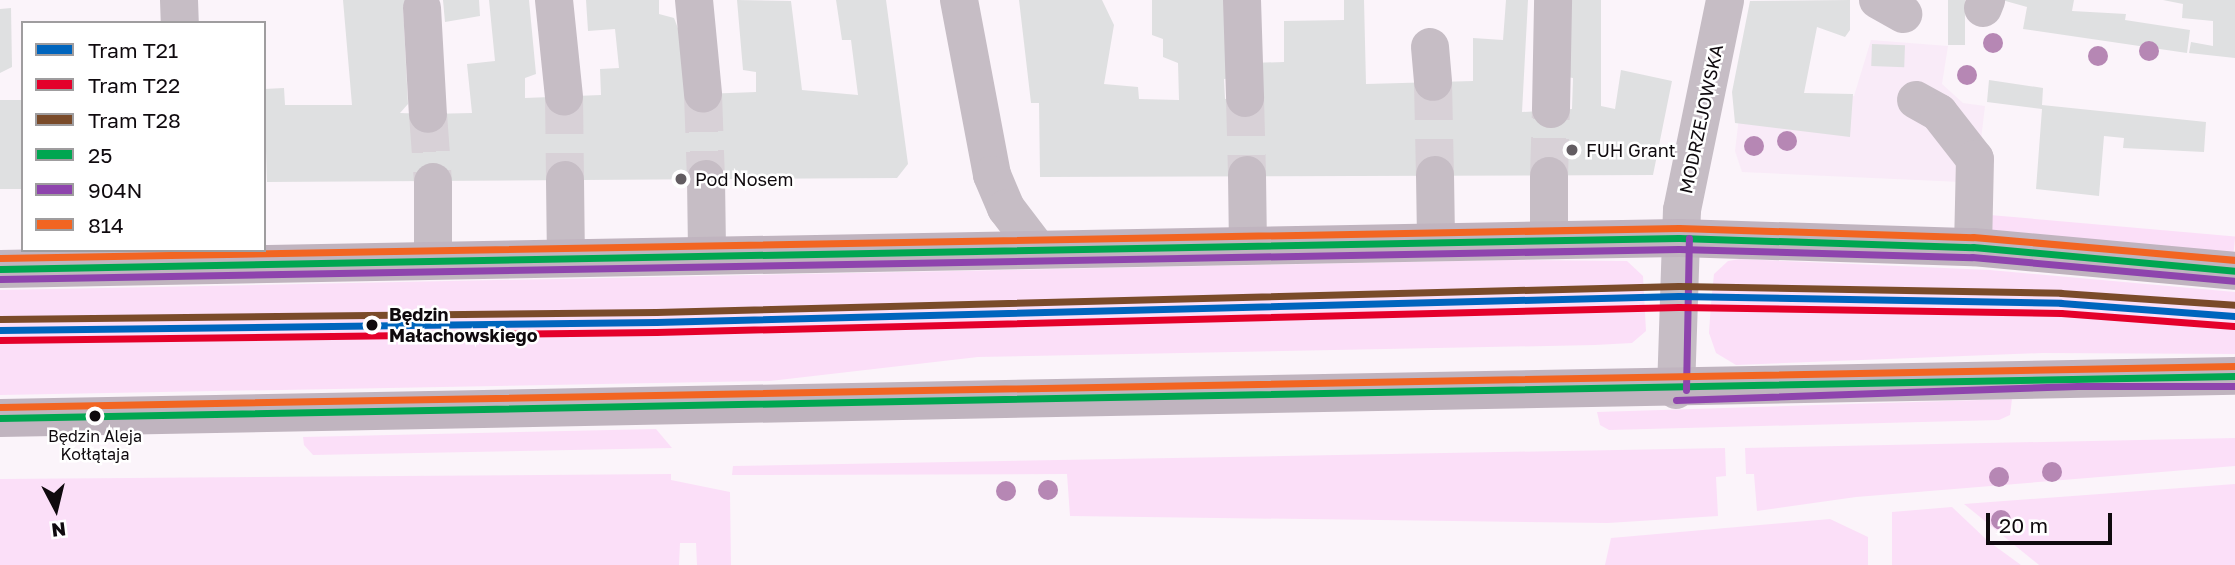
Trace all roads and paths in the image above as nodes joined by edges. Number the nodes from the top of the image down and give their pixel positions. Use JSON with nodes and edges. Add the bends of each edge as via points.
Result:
{"nodes":[{"id":1,"x":554,"y":0,"type":"edge"},
{"id":2,"x":694,"y":0,"type":"edge"},
{"id":3,"x":1242,"y":0,"type":"edge"},
{"id":4,"x":1553,"y":0,"type":"edge"},
{"id":5,"x":1725,"y":0,"type":"edge"},
{"id":6,"x":967,"y":1,"type":"edge"},
{"id":7,"x":422,"y":8,"type":"dead end"},
{"id":8,"x":703,"y":94,"type":"tunnel mouth"},
{"id":9,"x":564,"y":96,"type":"tunnel mouth"},
{"id":10,"x":1245,"y":98,"type":"tunnel mouth"},
{"id":11,"x":1916,"y":100,"type":"dead end"},
{"id":12,"x":1551,"y":109,"type":"tunnel mouth"},
{"id":13,"x":428,"y":114,"type":"tunnel mouth"},
{"id":14,"x":1247,"y":175,"type":"tunnel mouth"},
{"id":15,"x":1436,"y":175,"type":"tunnel mouth"},
{"id":16,"x":1549,"y":176,"type":"tunnel mouth"},
{"id":17,"x":706,"y":179,"type":"tunnel mouth"},
{"id":18,"x":565,"y":180,"type":"tunnel mouth"},
{"id":19,"x":433,"y":182,"type":"tunnel mouth"},
{"id":20,"x":1679,"y":238,"type":"junction"},
{"id":21,"x":1549,"y":239,"type":"junction"},
{"id":22,"x":1436,"y":240,"type":"junction"},
{"id":23,"x":1248,"y":243,"type":"junction"},
{"id":24,"x":1035,"y":246,"type":"junction"},
{"id":25,"x":1973,"y":247,"type":"junction"},
{"id":26,"x":707,"y":255,"type":"junction"},
{"id":27,"x":187,"y":257,"type":"edge"},
{"id":28,"x":566,"y":257,"type":"junction"},
{"id":29,"x":46,"y":259,"type":"edge"},
{"id":30,"x":433,"y":259,"type":"junction"},
{"id":31,"x":0,"y":269,"type":"edge"},
{"id":32,"x":2235,"y":271,"type":"edge"},
{"id":33,"x":2235,"y":376,"type":"edge"},
{"id":34,"x":1676,"y":390,"type":"junction"},
{"id":35,"x":0,"y":418,"type":"edge"}],
"edges":[{"from":1,"to":9,"type":"street"},
{"from":2,"to":8,"type":"street"},
{"from":3,"to":10,"type":"street"},
{"from":4,"to":12,"type":"street"},
{"from":5,"to":20,"type":"street","name":"MODRZEJOWSKA"},
{"from":6,"to":24,"type":"street","via":[[992,175],[1006,208]]},
{"from":7,"to":13,"type":"street"},
{"from":11,"to":25,"type":"street","via":[[1939,113],[1975,159]]},
{"from":14,"to":23,"type":"street"},
{"from":15,"to":22,"type":"street"},
{"from":16,"to":21,"type":"street"},
{"from":17,"to":26,"type":"street"},
{"from":18,"to":28,"type":"street"},
{"from":19,"to":30,"type":"street"},
{"from":20,"to":21,"type":"main road"},
{"from":20,"to":25,"type":"main road"},
{"from":20,"to":34,"type":"street","name":"MODRZEJOWSKA"},
{"from":21,"to":22,"type":"main road"},
{"from":22,"to":23,"type":"main road"},
{"from":23,"to":24,"type":"main road"},
{"from":24,"to":26,"type":"main road"},
{"from":25,"to":32,"type":"main road"},
{"from":26,"to":28,"type":"main road"},
{"from":27,"to":29,"type":"main road"},
{"from":27,"to":30,"type":"main road"},
{"from":28,"to":30,"type":"main road"},
{"from":29,"to":31,"type":"main road"},
{"from":33,"to":34,"type":"main road","via":[[2092,375]]},
{"from":34,"to":35,"type":"main road"}]}
